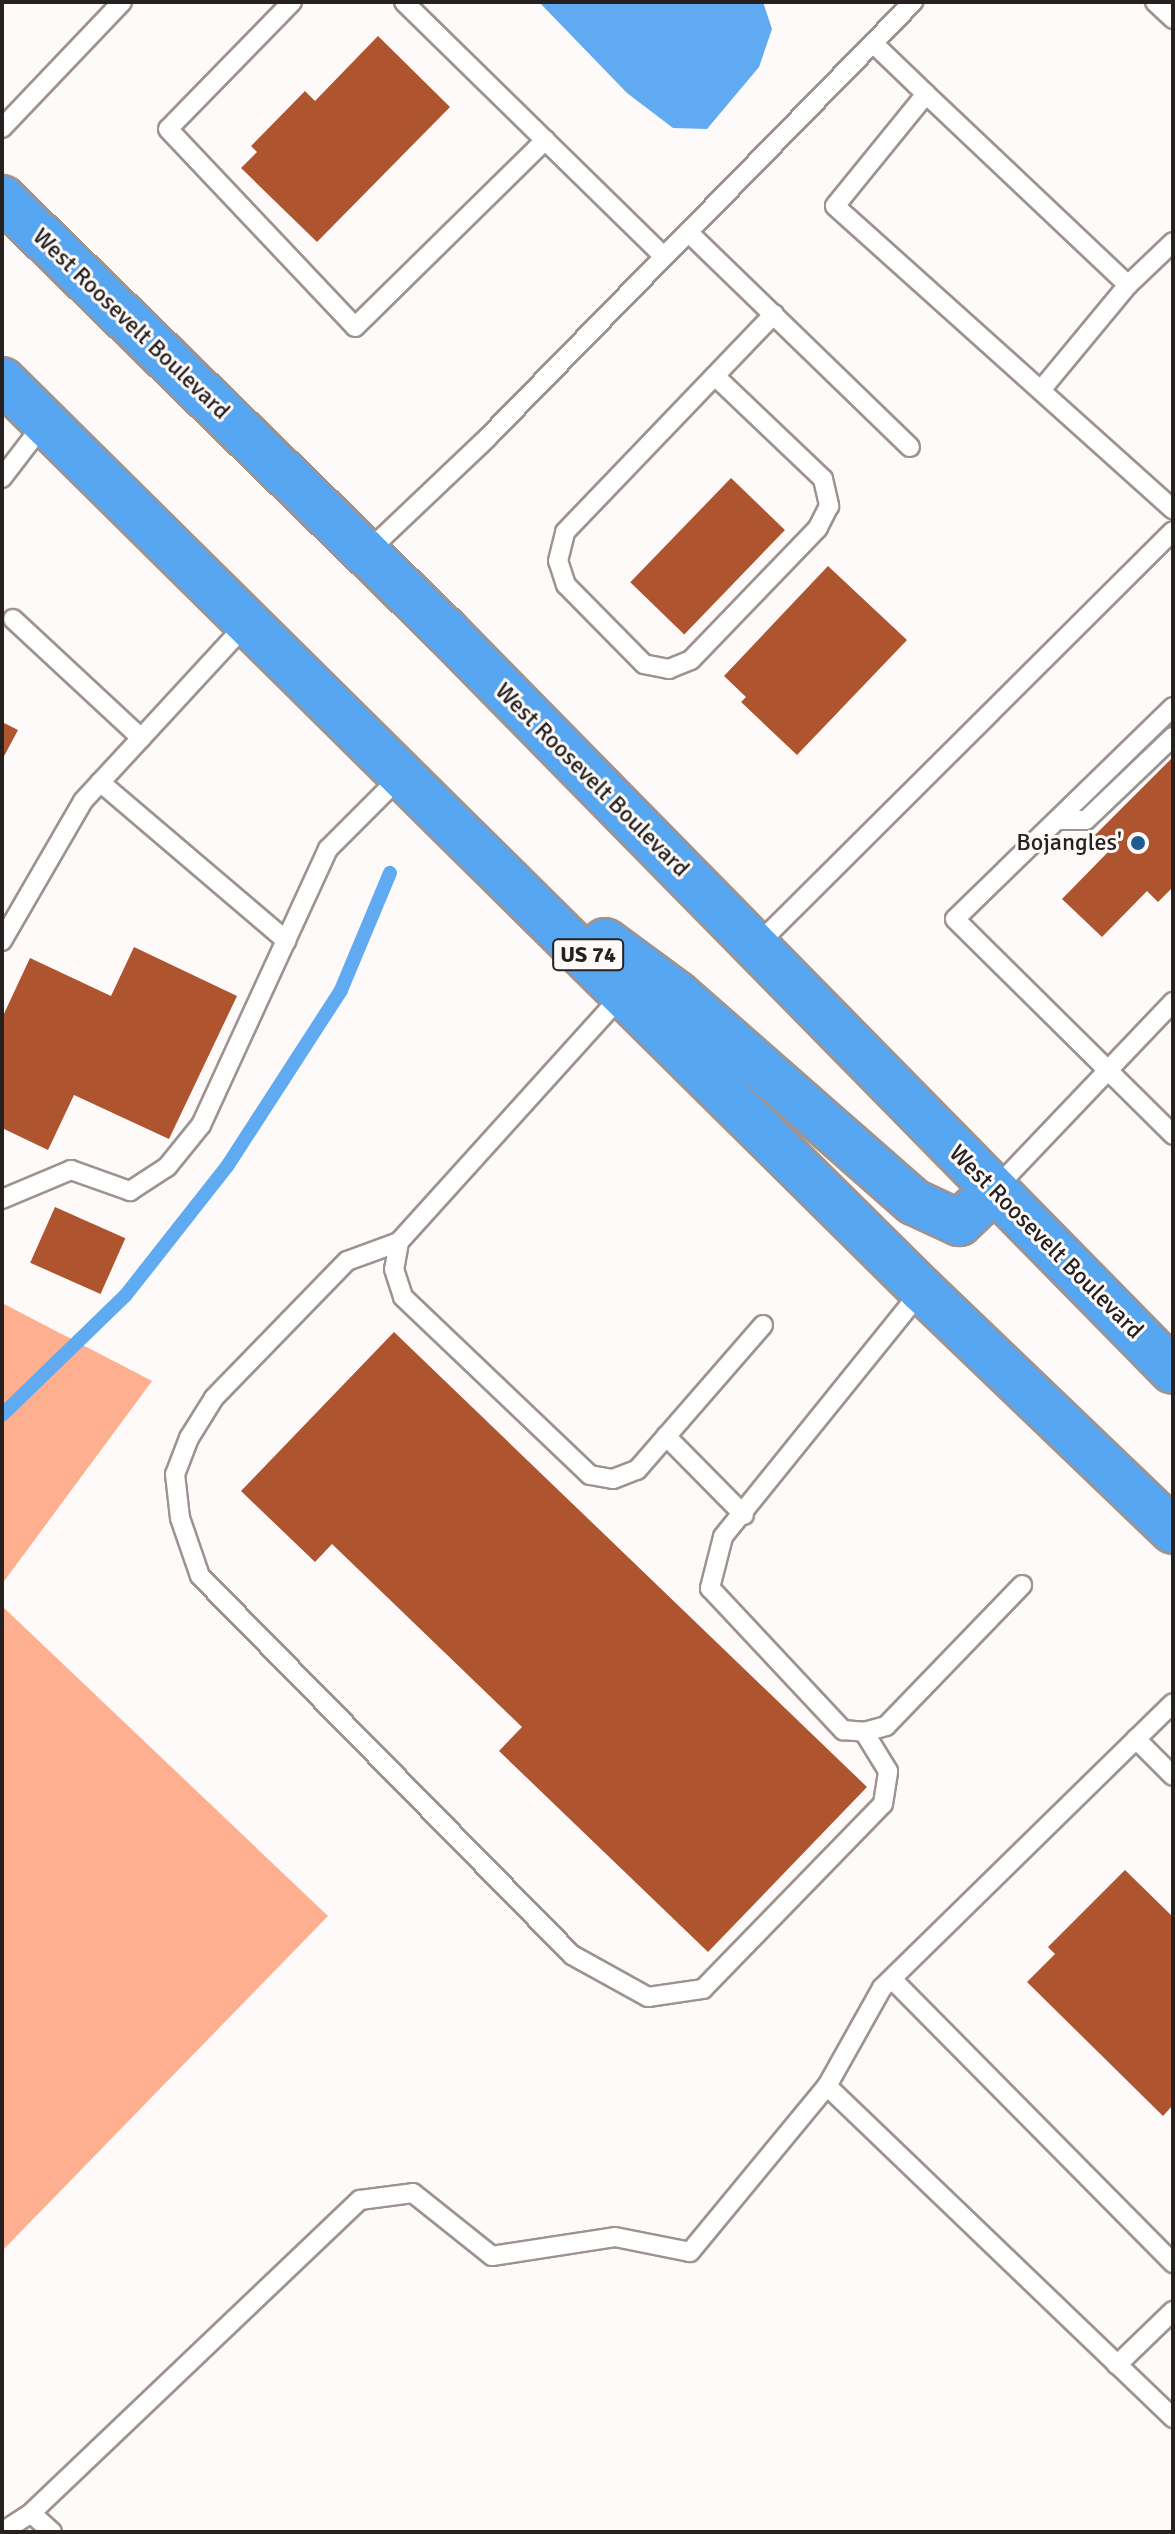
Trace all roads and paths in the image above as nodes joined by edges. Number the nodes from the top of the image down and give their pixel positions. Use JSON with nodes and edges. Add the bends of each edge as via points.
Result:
{"nodes":[{"id":1,"x":122,"y":2,"type":"edge"},
{"id":2,"x":292,"y":2,"type":"edge"},
{"id":3,"x":404,"y":2,"type":"edge"},
{"id":4,"x":913,"y":2,"type":"edge"},
{"id":5,"x":1155,"y":2,"type":"edge"},
{"id":6,"x":1173,"y":19,"type":"edge"},
{"id":7,"x":873,"y":43,"type":"junction"},
{"id":8,"x":926,"y":94,"type":"junction"},
{"id":9,"x":2,"y":128,"type":"edge"},
{"id":10,"x":545,"y":140,"type":"junction"},
{"id":11,"x":2,"y":198,"type":"edge"},
{"id":12,"x":688,"y":232,"type":"junction"},
{"id":13,"x":1173,"y":242,"type":"edge"},
{"id":14,"x":664,"y":257,"type":"junction"},
{"id":15,"x":1128,"y":285,"type":"junction"},
{"id":16,"x":774,"y":314,"type":"junction"},
{"id":17,"x":715,"y":376,"type":"junction"},
{"id":18,"x":2,"y":380,"type":"edge"},
{"id":19,"x":1041,"y":390,"type":"junction"},
{"id":20,"x":45,"y":422,"type":"junction"},
{"id":21,"x":910,"y":447,"type":"dead end"},
{"id":22,"x":2,"y":478,"type":"edge"},
{"id":23,"x":1173,"y":509,"type":"edge"},
{"id":24,"x":1173,"y":531,"type":"edge"},
{"id":25,"x":366,"y":553,"type":"junction"},
{"id":26,"x":13,"y":619,"type":"dead end"},
{"id":27,"x":249,"y":621,"type":"junction"},
{"id":28,"x":1173,"y":707,"type":"edge"},
{"id":29,"x":1173,"y":737,"type":"edge"},
{"id":30,"x":141,"y":738,"type":"junction"},
{"id":31,"x":403,"y":774,"type":"junction"},
{"id":32,"x":100,"y":782,"type":"junction"},
{"id":33,"x":1057,"y":820,"type":"junction"},
{"id":34,"x":478,"y":847,"type":"junction"},
{"id":35,"x":2,"y":941,"type":"edge"},
{"id":36,"x":287,"y":941,"type":"junction"},
{"id":37,"x":756,"y":946,"type":"junction"},
{"id":38,"x":625,"y":992,"type":"junction"},
{"id":39,"x":1173,"y":1002,"type":"edge"},
{"id":40,"x":1106,"y":1068,"type":"junction"},
{"id":41,"x":1173,"y":1135,"type":"edge"},
{"id":42,"x":994,"y":1190,"type":"junction"},
{"id":43,"x":2,"y":1199,"type":"edge"},
{"id":44,"x":399,"y":1242,"type":"junction"},
{"id":45,"x":922,"y":1290,"type":"junction"},
{"id":46,"x":763,"y":1325,"type":"dead end"},
{"id":47,"x":1173,"y":1371,"type":"edge"},
{"id":48,"x":666,"y":1436,"type":"junction"},
{"id":49,"x":744,"y":1515,"type":"junction"},
{"id":50,"x":1173,"y":1531,"type":"edge"},
{"id":51,"x":1022,"y":1585,"type":"dead end"},
{"id":52,"x":1173,"y":1703,"type":"edge"},
{"id":53,"x":864,"y":1732,"type":"junction"},
{"id":54,"x":1136,"y":1739,"type":"junction"},
{"id":55,"x":1173,"y":1776,"type":"edge"},
{"id":56,"x":892,"y":1979,"type":"junction"},
{"id":57,"x":827,"y":2086,"type":"junction"},
{"id":58,"x":1173,"y":2263,"type":"edge"},
{"id":59,"x":1173,"y":2311,"type":"edge"},
{"id":60,"x":1117,"y":2365,"type":"junction"},
{"id":61,"x":1173,"y":2418,"type":"edge"},
{"id":62,"x":31,"y":2513,"type":"junction"},
{"id":63,"x":2,"y":2532,"type":"edge"},
{"id":64,"x":52,"y":2532,"type":"edge"}],
"edges":[{"from":1,"to":9,"type":"lane"},
{"from":2,"to":10,"type":"lane","via":[[168,129],[355,327]]},
{"from":3,"to":10,"type":"lane"},
{"from":4,"to":7,"type":"lane"},
{"from":5,"to":6,"type":"lane"},
{"from":7,"to":8,"type":"lane"},
{"from":7,"to":12,"type":"lane"},
{"from":8,"to":15,"type":"lane"},
{"from":8,"to":19,"type":"lane","via":[[835,206]]},
{"from":10,"to":14,"type":"lane"},
{"from":11,"to":25,"type":"highway","name":"West Roosevelt Boulevard"},
{"from":12,"to":14,"type":"lane"},
{"from":12,"to":16,"type":"lane"},
{"from":13,"to":15,"type":"lane"},
{"from":14,"to":25,"type":"lane"},
{"from":15,"to":19,"type":"lane"},
{"from":16,"to":17,"type":"lane"},
{"from":16,"to":21,"type":"lane"},
{"from":17,"to":17,"type":"lane","via":[[565,532],[558,561],[566,585],[644,664],[669,669],[691,660],[818,528],[829,506],[823,479]]},
{"from":18,"to":20,"type":"highway","number":"US 74"},
{"from":19,"to":23,"type":"lane"},
{"from":20,"to":22,"type":"lane"},
{"from":20,"to":27,"type":"highway","number":"US 74"},
{"from":24,"to":37,"type":"lane"},
{"from":25,"to":37,"type":"highway","name":"West Roosevelt Boulevard"},
{"from":26,"to":30,"type":"lane"},
{"from":27,"to":30,"type":"lane"},
{"from":27,"to":31,"type":"highway","number":"US 74"},
{"from":28,"to":33,"type":"lane"},
{"from":29,"to":33,"type":"lane","via":[[1086,820]]},
{"from":30,"to":32,"type":"lane"},
{"from":31,"to":34,"type":"highway","number":"US 74"},
{"from":31,"to":36,"type":"lane","via":[[328,849]]},
{"from":32,"to":35,"type":"lane","via":[[83,801]]},
{"from":32,"to":36,"type":"lane"},
{"from":33,"to":40,"type":"lane","via":[[955,919]]},
{"from":34,"to":38,"type":"highway","number":"US 74"},
{"from":34,"to":42,"type":"highway","via":[[677,994],[914,1202],[959,1223]]},
{"from":36,"to":43,"type":"lane","via":[[201,1125],[167,1167],[130,1191],[71,1170]]},
{"from":37,"to":42,"type":"highway","name":"West Roosevelt Boulevard"},
{"from":38,"to":44,"type":"lane"},
{"from":38,"to":45,"type":"highway","number":"US 74"},
{"from":39,"to":40,"type":"lane"},
{"from":40,"to":41,"type":"lane"},
{"from":40,"to":42,"type":"lane"},
{"from":42,"to":47,"type":"highway","name":"West Roosevelt Boulevard"},
{"from":44,"to":48,"type":"lane","via":[[394,1269],[403,1297],[590,1475],[613,1479],[637,1470]]},
{"from":44,"to":53,"type":"lane","via":[[347,1261],[214,1398],[189,1438],[175,1474],[180,1518],[200,1576],[572,1955],[648,1997],[703,1989],[883,1804],[888,1771]]},
{"from":45,"to":49,"type":"lane"},
{"from":45,"to":50,"type":"highway","number":"US 74"},
{"from":46,"to":48,"type":"lane"},
{"from":48,"to":49,"type":"lane"},
{"from":49,"to":53,"type":"lane","via":[[723,1537],[710,1588],[843,1730]]},
{"from":51,"to":53,"type":"lane","via":[[886,1726]]},
{"from":52,"to":54,"type":"lane"},
{"from":54,"to":55,"type":"lane"},
{"from":54,"to":56,"type":"lane"},
{"from":56,"to":57,"type":"lane"},
{"from":56,"to":58,"type":"lane"},
{"from":57,"to":60,"type":"lane"},
{"from":57,"to":62,"type":"lane","via":[[690,2252],[615,2237],[492,2256],[413,2193],[360,2200]]},
{"from":59,"to":60,"type":"lane"},
{"from":60,"to":61,"type":"lane"},
{"from":62,"to":63,"type":"lane"},
{"from":62,"to":64,"type":"lane"}]}
